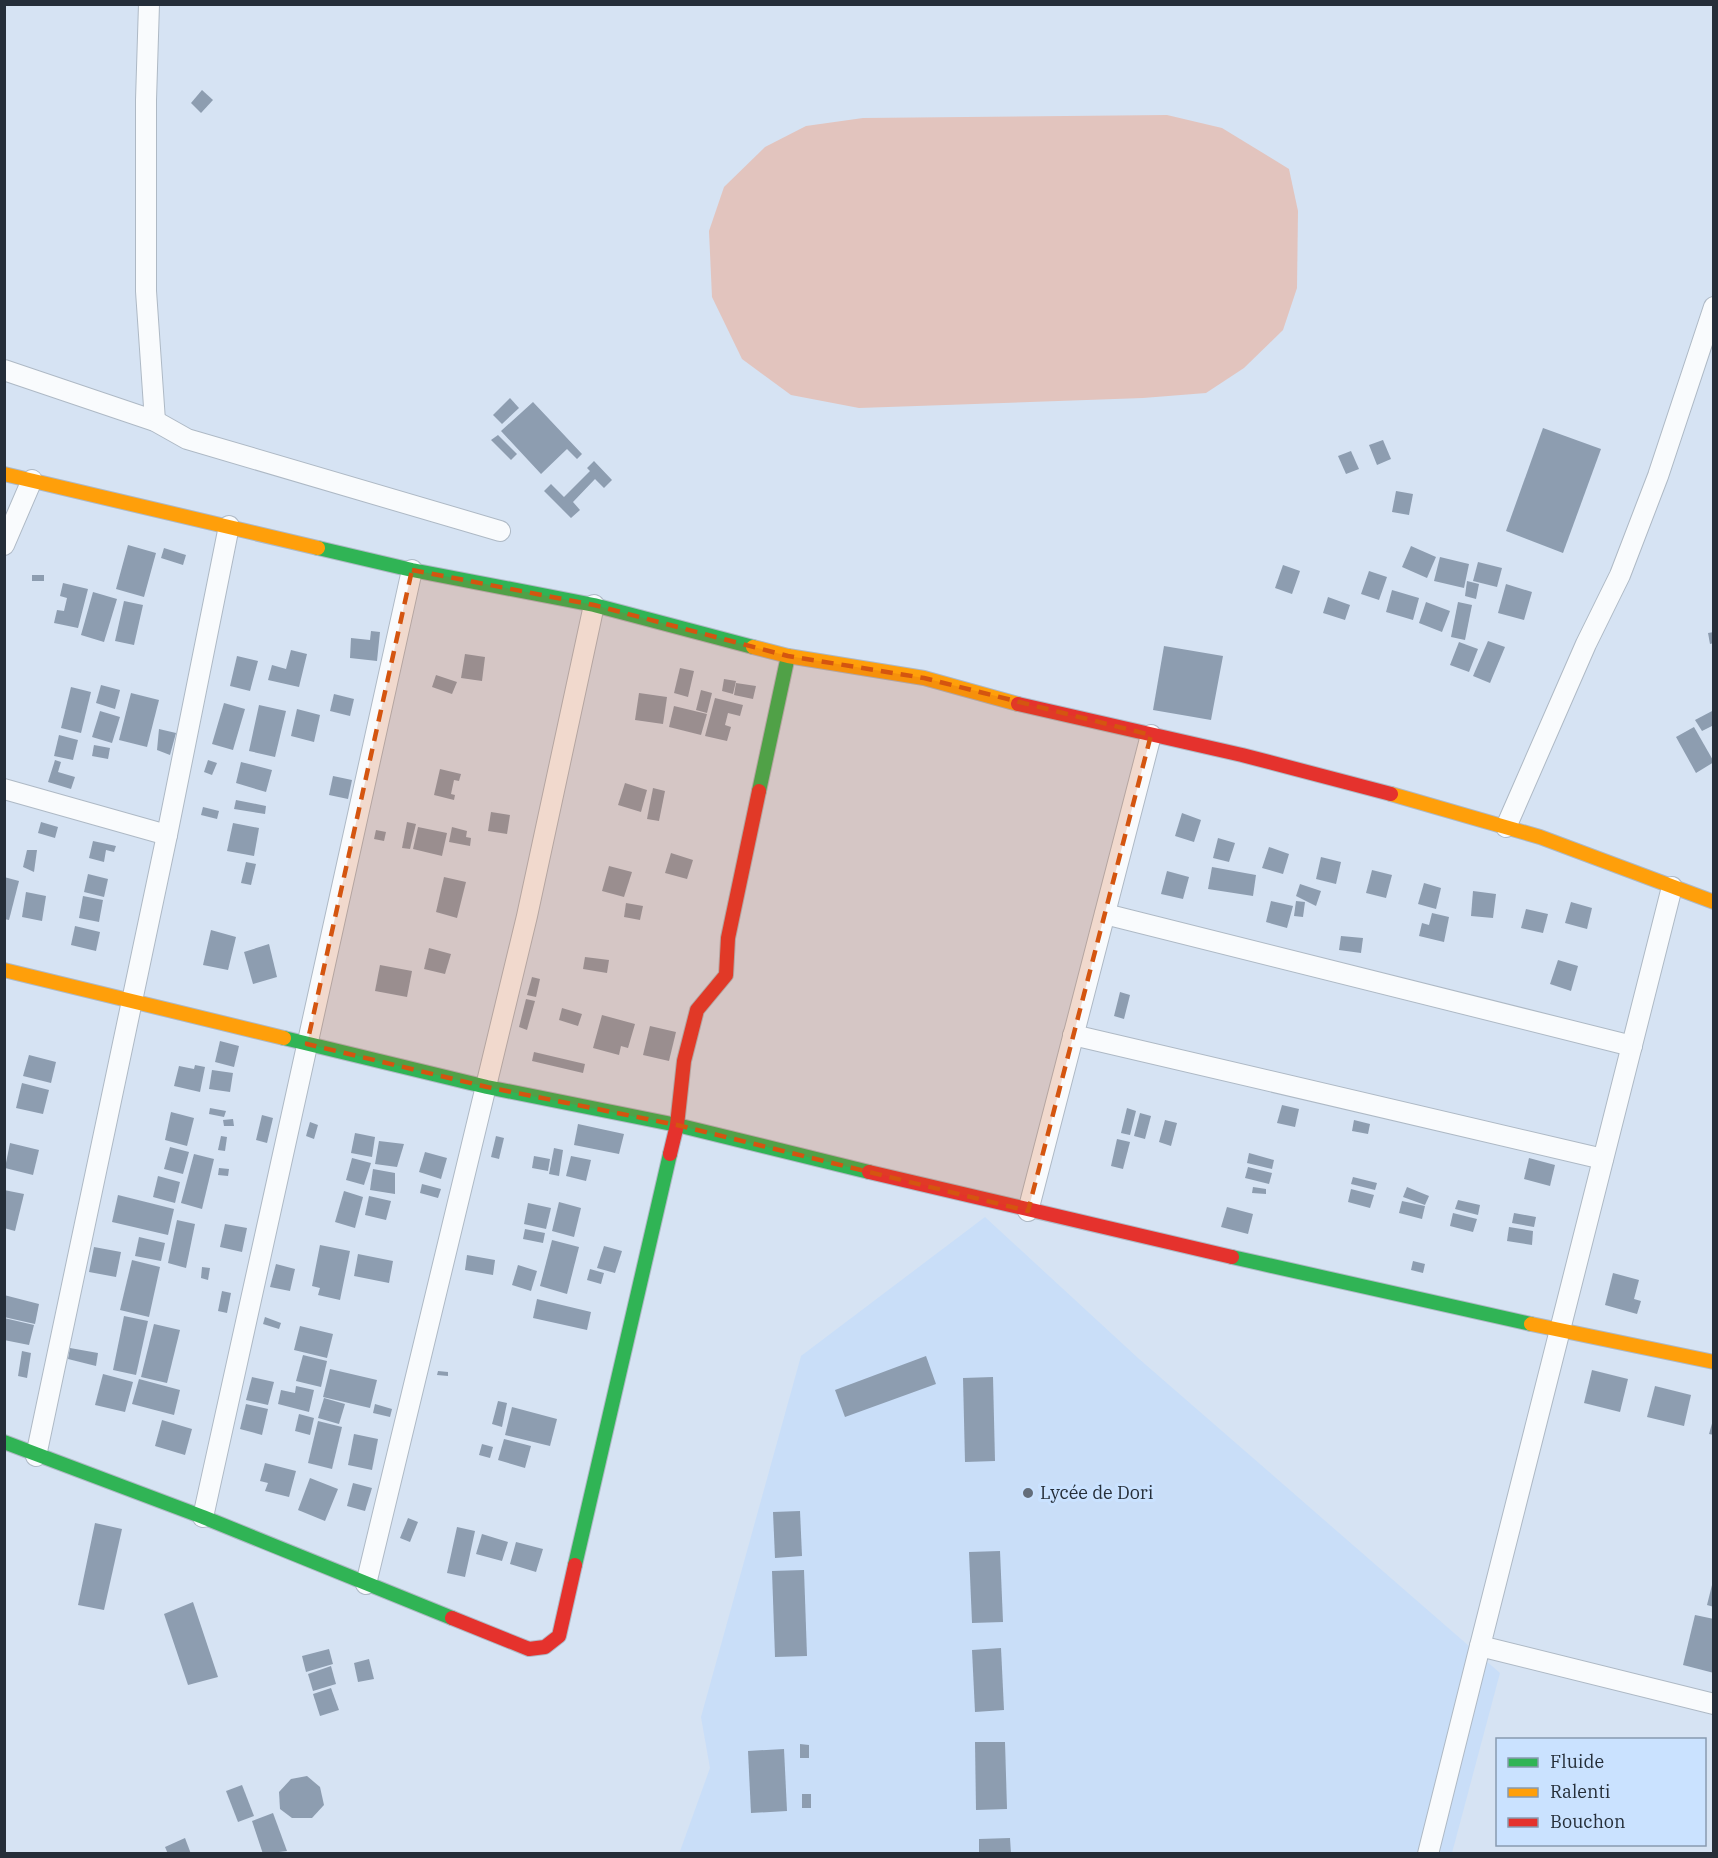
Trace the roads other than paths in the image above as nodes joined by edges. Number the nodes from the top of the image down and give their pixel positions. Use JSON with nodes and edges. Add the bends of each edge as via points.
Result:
{"nodes":[{"id":1,"x":149,"y":4,"type":"edge"},
{"id":2,"x":1713,"y":307,"type":"edge"},
{"id":3,"x":4,"y":370,"type":"edge"},
{"id":4,"x":155,"y":421,"type":"junction"},
{"id":5,"x":4,"y":474,"type":"edge"},
{"id":6,"x":32,"y":480,"type":"junction"},
{"id":7,"x":229,"y":526,"type":"junction"},
{"id":8,"x":501,"y":531,"type":"dead end"},
{"id":9,"x":4,"y":545,"type":"edge"},
{"id":10,"x":412,"y":570,"type":"junction"},
{"id":11,"x":594,"y":605,"type":"junction"},
{"id":12,"x":788,"y":656,"type":"junction"},
{"id":13,"x":1151,"y":735,"type":"junction"},
{"id":14,"x":4,"y":789,"type":"edge"},
{"id":15,"x":1506,"y":826,"type":"junction"},
{"id":16,"x":167,"y":835,"type":"junction"},
{"id":17,"x":1672,"y":887,"type":"junction"},
{"id":18,"x":1713,"y":902,"type":"edge"},
{"id":19,"x":1104,"y":914,"type":"junction"},
{"id":20,"x":4,"y":970,"type":"edge"},
{"id":21,"x":131,"y":1001,"type":"junction"},
{"id":22,"x":1073,"y":1035,"type":"junction"},
{"id":23,"x":308,"y":1044,"type":"junction"},
{"id":24,"x":1632,"y":1046,"type":"junction"},
{"id":25,"x":487,"y":1087,"type":"junction"},
{"id":26,"x":677,"y":1125,"type":"junction"},
{"id":27,"x":1603,"y":1159,"type":"junction"},
{"id":28,"x":1028,"y":1210,"type":"junction"},
{"id":29,"x":1560,"y":1330,"type":"junction"},
{"id":30,"x":1713,"y":1362,"type":"edge"},
{"id":31,"x":4,"y":1442,"type":"edge"},
{"id":32,"x":36,"y":1455,"type":"junction"},
{"id":33,"x":203,"y":1517,"type":"junction"},
{"id":34,"x":366,"y":1584,"type":"junction"},
{"id":35,"x":1480,"y":1646,"type":"junction"},
{"id":36,"x":1713,"y":1704,"type":"edge"},
{"id":37,"x":1428,"y":1854,"type":"edge"}],
"edges":[{"from":1,"to":4,"type":"street","via":[[146,291]]},
{"from":2,"to":15,"type":"street","via":[[1658,476],[1620,575]]},
{"from":3,"to":4,"type":"street"},
{"from":4,"to":8,"type":"street","via":[[187,439]]},
{"from":5,"to":6,"type":"street"},
{"from":6,"to":7,"type":"street"},
{"from":6,"to":9,"type":"street"},
{"from":7,"to":10,"type":"street"},
{"from":7,"to":16,"type":"street"},
{"from":10,"to":11,"type":"street"},
{"from":10,"to":23,"type":"street"},
{"from":11,"to":12,"type":"street"},
{"from":11,"to":25,"type":"street"},
{"from":12,"to":13,"type":"street","via":[[924,678],[1053,714]]},
{"from":12,"to":26,"type":"street","via":[[728,938],[726,975],[697,1010],[684,1061]]},
{"from":13,"to":15,"type":"street","via":[[1242,755]]},
{"from":13,"to":19,"type":"street"},
{"from":14,"to":16,"type":"street"},
{"from":15,"to":17,"type":"street"},
{"from":16,"to":21,"type":"street"},
{"from":17,"to":18,"type":"street"},
{"from":17,"to":24,"type":"street"},
{"from":19,"to":22,"type":"street"},
{"from":19,"to":24,"type":"street"},
{"from":20,"to":21,"type":"street"},
{"from":21,"to":23,"type":"street"},
{"from":21,"to":32,"type":"street"},
{"from":22,"to":27,"type":"street"},
{"from":22,"to":28,"type":"street"},
{"from":23,"to":25,"type":"street"},
{"from":23,"to":33,"type":"street"},
{"from":24,"to":27,"type":"street"},
{"from":25,"to":26,"type":"street"},
{"from":25,"to":34,"type":"street"},
{"from":26,"to":28,"type":"street"},
{"from":26,"to":34,"type":"street","via":[[559,1636],[545,1647],[529,1649]]},
{"from":27,"to":29,"type":"street"},
{"from":28,"to":29,"type":"street"},
{"from":29,"to":30,"type":"street"},
{"from":29,"to":35,"type":"street"},
{"from":31,"to":32,"type":"street"},
{"from":32,"to":33,"type":"street"},
{"from":33,"to":34,"type":"street"},
{"from":35,"to":36,"type":"street"},
{"from":35,"to":37,"type":"street"}]}
